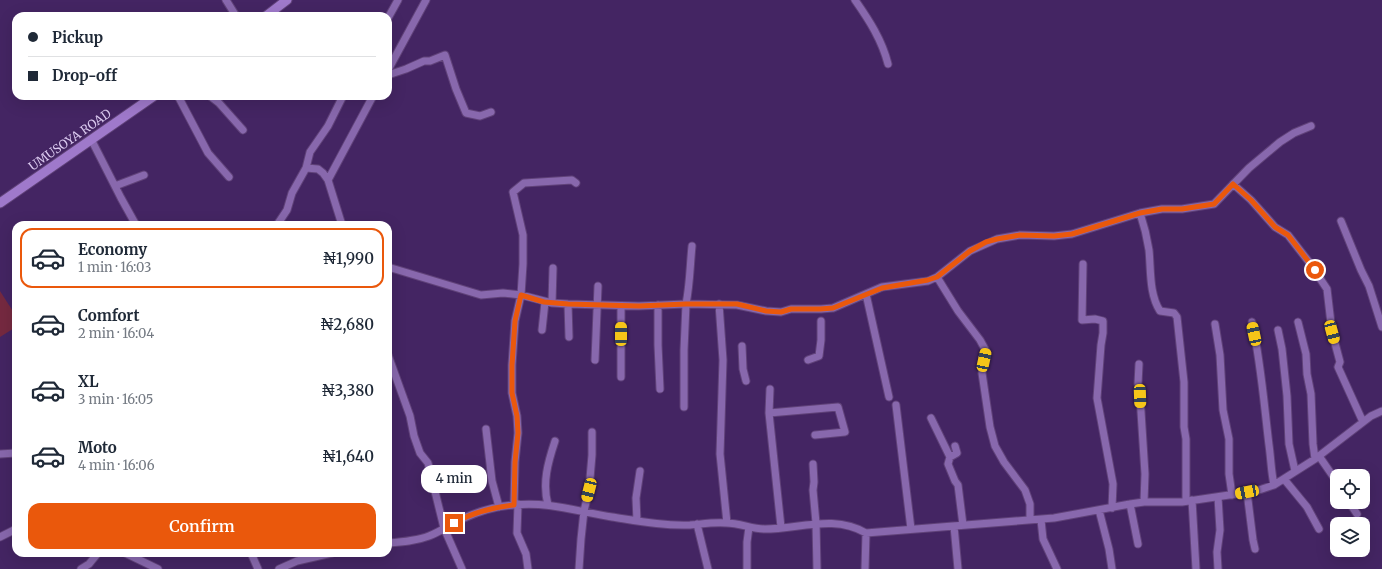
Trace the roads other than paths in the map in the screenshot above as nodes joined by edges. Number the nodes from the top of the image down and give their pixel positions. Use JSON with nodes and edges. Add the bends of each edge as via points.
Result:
{"nodes":[{"id":1,"x":226,"y":0,"type":"edge"},
{"id":2,"x":287,"y":0,"type":"edge"},
{"id":3,"x":398,"y":0,"type":"edge"},
{"id":4,"x":426,"y":0,"type":"edge"},
{"id":5,"x":855,"y":0,"type":"edge"},
{"id":6,"x":234,"y":12,"type":"edge"},
{"id":7,"x":271,"y":12,"type":"edge"},
{"id":8,"x":391,"y":12,"type":"edge"},
{"id":9,"x":392,"y":63,"type":"edge"},
{"id":10,"x":888,"y":64,"type":"dead end"},
{"id":11,"x":392,"y":74,"type":"edge"},
{"id":12,"x":148,"y":100,"type":"edge"},
{"id":13,"x":180,"y":100,"type":"edge"},
{"id":14,"x":215,"y":100,"type":"edge"},
{"id":15,"x":341,"y":100,"type":"edge"},
{"id":16,"x":371,"y":100,"type":"edge"},
{"id":17,"x":491,"y":112,"type":"dead end"},
{"id":18,"x":1311,"y":126,"type":"dead end"},
{"id":19,"x":243,"y":130,"type":"dead end"},
{"id":20,"x":91,"y":139,"type":"junction"},
{"id":21,"x":306,"y":168,"type":"junction"},
{"id":22,"x":144,"y":175,"type":"dead end"},
{"id":23,"x":228,"y":177,"type":"dead end"},
{"id":24,"x":328,"y":180,"type":"junction"},
{"id":25,"x":576,"y":183,"type":"dead end"},
{"id":26,"x":1233,"y":184,"type":"junction"},
{"id":27,"x":115,"y":186,"type":"junction"},
{"id":28,"x":0,"y":204,"type":"edge"},
{"id":29,"x":1140,"y":213,"type":"junction"},
{"id":30,"x":134,"y":221,"type":"edge"},
{"id":31,"x":279,"y":221,"type":"edge"},
{"id":32,"x":341,"y":221,"type":"edge"},
{"id":33,"x":1341,"y":221,"type":"dead end"},
{"id":34,"x":692,"y":246,"type":"dead end"},
{"id":35,"x":1084,"y":264,"type":"dead end"},
{"id":36,"x":553,"y":268,"type":"dead end"},
{"id":37,"x":392,"y":269,"type":"edge"},
{"id":38,"x":937,"y":277,"type":"junction"},
{"id":39,"x":598,"y":286,"type":"dead end"},
{"id":40,"x":866,"y":294,"type":"junction"},
{"id":41,"x":521,"y":295,"type":"junction"},
{"id":42,"x":548,"y":302,"type":"junction"},
{"id":43,"x":568,"y":304,"type":"junction"},
{"id":44,"x":686,"y":304,"type":"junction"},
{"id":45,"x":718,"y":304,"type":"junction"},
{"id":46,"x":596,"y":305,"type":"junction"},
{"id":47,"x":658,"y":305,"type":"junction"},
{"id":48,"x":621,"y":306,"type":"junction"},
{"id":49,"x":821,"y":321,"type":"dead end"},
{"id":50,"x":1252,"y":322,"type":"dead end"},
{"id":51,"x":1298,"y":322,"type":"dead end"},
{"id":52,"x":1215,"y":324,"type":"dead end"},
{"id":53,"x":1382,"y":327,"type":"edge"},
{"id":54,"x":542,"y":330,"type":"dead end"},
{"id":55,"x":1278,"y":330,"type":"dead end"},
{"id":56,"x":569,"y":338,"type":"dead end"},
{"id":57,"x":742,"y":346,"type":"dead end"},
{"id":58,"x":595,"y":360,"type":"dead end"},
{"id":59,"x":808,"y":360,"type":"dead end"},
{"id":60,"x":1139,"y":364,"type":"dead end"},
{"id":61,"x":392,"y":366,"type":"edge"},
{"id":62,"x":621,"y":377,"type":"dead end"},
{"id":63,"x":746,"y":381,"type":"dead end"},
{"id":64,"x":660,"y":389,"type":"dead end"},
{"id":65,"x":770,"y":389,"type":"dead end"},
{"id":66,"x":889,"y":397,"type":"dead end"},
{"id":67,"x":896,"y":405,"type":"dead end"},
{"id":68,"x":684,"y":408,"type":"dead end"},
{"id":69,"x":1382,"y":411,"type":"edge"},
{"id":70,"x":769,"y":413,"type":"junction"},
{"id":71,"x":931,"y":418,"type":"dead end"},
{"id":72,"x":1363,"y":422,"type":"junction"},
{"id":73,"x":486,"y":429,"type":"dead end"},
{"id":74,"x":592,"y":432,"type":"dead end"},
{"id":75,"x":815,"y":435,"type":"dead end"},
{"id":76,"x":555,"y":441,"type":"dead end"},
{"id":77,"x":955,"y":446,"type":"dead end"},
{"id":78,"x":12,"y":453,"type":"edge"},
{"id":79,"x":0,"y":454,"type":"edge"},
{"id":80,"x":950,"y":458,"type":"junction"},
{"id":81,"x":1317,"y":458,"type":"junction"},
{"id":82,"x":813,"y":464,"type":"dead end"},
{"id":83,"x":640,"y":471,"type":"dead end"},
{"id":84,"x":1295,"y":471,"type":"junction"},
{"id":85,"x":1330,"y":474,"type":"edge"},
{"id":86,"x":1284,"y":479,"type":"junction"},
{"id":87,"x":1274,"y":485,"type":"junction"},
{"id":88,"x":1247,"y":492,"type":"junction"},
{"id":89,"x":1232,"y":495,"type":"junction"},
{"id":90,"x":1218,"y":497,"type":"junction"},
{"id":91,"x":1189,"y":501,"type":"junction"},
{"id":92,"x":1144,"y":502,"type":"junction"},
{"id":93,"x":1130,"y":504,"type":"junction"},
{"id":94,"x":516,"y":505,"type":"junction"},
{"id":95,"x":548,"y":505,"type":"junction"},
{"id":96,"x":499,"y":506,"type":"junction"},
{"id":97,"x":1112,"y":508,"type":"junction"},
{"id":98,"x":1354,"y":509,"type":"edge"},
{"id":99,"x":1099,"y":510,"type":"junction"},
{"id":100,"x":584,"y":511,"type":"junction"},
{"id":101,"x":1357,"y":514,"type":"dead end"},
{"id":102,"x":1030,"y":520,"type":"junction"},
{"id":103,"x":1041,"y":520,"type":"junction"},
{"id":104,"x":637,"y":521,"type":"junction"},
{"id":105,"x":727,"y":523,"type":"junction"},
{"id":106,"x":816,"y":523,"type":"junction"},
{"id":107,"x":697,"y":524,"type":"junction"},
{"id":108,"x":963,"y":525,"type":"junction"},
{"id":109,"x":954,"y":526,"type":"junction"},
{"id":110,"x":749,"y":527,"type":"junction"},
{"id":111,"x":782,"y":527,"type":"junction"},
{"id":112,"x":444,"y":528,"type":"junction"},
{"id":113,"x":911,"y":529,"type":"junction"},
{"id":114,"x":1319,"y":529,"type":"dead end"},
{"id":115,"x":12,"y":532,"type":"edge"},
{"id":116,"x":866,"y":533,"type":"junction"},
{"id":117,"x":0,"y":537,"type":"edge"},
{"id":118,"x":392,"y":542,"type":"edge"},
{"id":119,"x":1138,"y":544,"type":"dead end"},
{"id":120,"x":1256,"y":549,"type":"dead end"},
{"id":121,"x":95,"y":557,"type":"edge"},
{"id":122,"x":133,"y":557,"type":"edge"},
{"id":123,"x":253,"y":557,"type":"edge"},
{"id":124,"x":300,"y":557,"type":"edge"},
{"id":125,"x":81,"y":569,"type":"edge"},
{"id":126,"x":158,"y":569,"type":"edge"},
{"id":127,"x":258,"y":569,"type":"edge"},
{"id":128,"x":280,"y":569,"type":"edge"},
{"id":129,"x":462,"y":569,"type":"edge"},
{"id":130,"x":528,"y":569,"type":"edge"},
{"id":131,"x":579,"y":569,"type":"edge"},
{"id":132,"x":708,"y":569,"type":"edge"},
{"id":133,"x":747,"y":569,"type":"edge"},
{"id":134,"x":817,"y":569,"type":"edge"},
{"id":135,"x":865,"y":569,"type":"edge"},
{"id":136,"x":958,"y":569,"type":"edge"},
{"id":137,"x":1057,"y":569,"type":"edge"},
{"id":138,"x":1112,"y":569,"type":"edge"},
{"id":139,"x":1196,"y":569,"type":"edge"},
{"id":140,"x":1218,"y":569,"type":"edge"}],
"edges":[{"from":1,"to":6,"type":"street"},
{"from":2,"to":7,"type":"main road"},
{"from":3,"to":8,"type":"street"},
{"from":4,"to":9,"type":"street"},
{"from":5,"to":10,"type":"street","via":[[880,39]]},
{"from":11,"to":17,"type":"street","via":[[445,55],[466,113],[480,116]]},
{"from":12,"to":20,"type":"main road","name":"UMUSOYA ROAD"},
{"from":13,"to":23,"type":"street","via":[[208,153]]},
{"from":14,"to":19,"type":"street"},
{"from":15,"to":21,"type":"street","via":[[328,126],[310,152]]},
{"from":16,"to":24,"type":"street"},
{"from":18,"to":26,"type":"street","via":[[1280,142]]},
{"from":20,"to":27,"type":"street"},
{"from":20,"to":28,"type":"main road","name":"UMUSOYA ROAD"},
{"from":21,"to":24,"type":"street","via":[[318,169]]},
{"from":21,"to":31,"type":"street"},
{"from":22,"to":27,"type":"street"},
{"from":24,"to":32,"type":"street"},
{"from":25,"to":41,"type":"street","via":[[572,180],[524,183],[513,192],[523,235]]},
{"from":26,"to":29,"type":"street","via":[[1214,204]]},
{"from":26,"to":72,"type":"street","via":[[1275,227],[1288,235],[1327,289],[1332,332],[1340,362],[1338,367]]},
{"from":27,"to":30,"type":"street"},
{"from":29,"to":38,"type":"street","via":[[1072,234],[1020,235],[986,242]]},
{"from":29,"to":91,"type":"street","via":[[1146,232],[1156,304],[1160,312],[1174,313],[1177,317],[1184,382]]},
{"from":33,"to":53,"type":"street","via":[[1370,286]]},
{"from":34,"to":44,"type":"street"},
{"from":35,"to":97,"type":"street","via":[[1082,320],[1095,319],[1103,322],[1097,398],[1113,484]]},
{"from":36,"to":42,"type":"street"},
{"from":37,"to":41,"type":"street","via":[[481,295]]},
{"from":38,"to":40,"type":"street","via":[[882,288]]},
{"from":38,"to":102,"type":"street","via":[[986,351],[982,373],[990,427],[995,446],[1025,490],[1030,504]]},
{"from":39,"to":46,"type":"street"},
{"from":40,"to":45,"type":"street","via":[[833,308],[791,309],[781,312],[737,304]]},
{"from":40,"to":66,"type":"street"},
{"from":41,"to":42,"type":"street"},
{"from":41,"to":94,"type":"street","via":[[515,321],[512,365],[512,393],[518,433],[515,462]]},
{"from":42,"to":43,"type":"street"},
{"from":42,"to":54,"type":"street"},
{"from":43,"to":46,"type":"street"},
{"from":43,"to":56,"type":"street"},
{"from":44,"to":45,"type":"street"},
{"from":44,"to":47,"type":"street"},
{"from":44,"to":68,"type":"street"},
{"from":45,"to":105,"type":"street","via":[[723,360],[720,454]]},
{"from":46,"to":48,"type":"street"},
{"from":46,"to":58,"type":"street"},
{"from":47,"to":48,"type":"street"},
{"from":47,"to":64,"type":"street"},
{"from":48,"to":62,"type":"street"},
{"from":49,"to":59,"type":"street","via":[[819,356]]},
{"from":50,"to":87,"type":"street","via":[[1261,372]]},
{"from":51,"to":81,"type":"street","via":[[1306,354],[1313,444]]},
{"from":52,"to":89,"type":"street","via":[[1229,439]]},
{"from":55,"to":84,"type":"street","via":[[1287,389],[1289,444]]},
{"from":57,"to":63,"type":"street"},
{"from":60,"to":92,"type":"street"},
{"from":61,"to":112,"type":"street","via":[[420,453],[428,463]]},
{"from":65,"to":70,"type":"street"},
{"from":67,"to":113,"type":"street"},
{"from":69,"to":72,"type":"street"},
{"from":70,"to":75,"type":"street","via":[[838,407],[845,432]]},
{"from":70,"to":111,"type":"street"},
{"from":71,"to":80,"type":"street"},
{"from":72,"to":81,"type":"street"},
{"from":73,"to":96,"type":"street","via":[[492,480]]},
{"from":74,"to":100,"type":"street","via":[[589,490]]},
{"from":76,"to":95,"type":"street","via":[[545,483]]},
{"from":77,"to":80,"type":"street","via":[[957,453]]},
{"from":78,"to":79,"type":"street"},
{"from":80,"to":108,"type":"street","via":[[948,464],[958,485]]},
{"from":81,"to":84,"type":"street"},
{"from":81,"to":85,"type":"street"},
{"from":82,"to":106,"type":"street"},
{"from":83,"to":104,"type":"street","via":[[636,498]]},
{"from":84,"to":86,"type":"street"},
{"from":86,"to":87,"type":"street"},
{"from":86,"to":114,"type":"street","via":[[1307,507]]},
{"from":87,"to":88,"type":"street"},
{"from":88,"to":89,"type":"street"},
{"from":88,"to":120,"type":"street"},
{"from":89,"to":90,"type":"street"},
{"from":90,"to":91,"type":"street"},
{"from":90,"to":140,"type":"street"},
{"from":91,"to":92,"type":"street"},
{"from":91,"to":139,"type":"street"},
{"from":92,"to":93,"type":"street"},
{"from":93,"to":97,"type":"street"},
{"from":93,"to":119,"type":"street"},
{"from":94,"to":95,"type":"street"},
{"from":94,"to":96,"type":"street"},
{"from":94,"to":130,"type":"street","via":[[517,533],[526,554]]},
{"from":95,"to":100,"type":"street"},
{"from":96,"to":112,"type":"street","via":[[464,517]]},
{"from":97,"to":99,"type":"street"},
{"from":98,"to":101,"type":"street"},
{"from":99,"to":103,"type":"street"},
{"from":99,"to":138,"type":"street"},
{"from":100,"to":104,"type":"street"},
{"from":100,"to":131,"type":"street"},
{"from":102,"to":103,"type":"street"},
{"from":102,"to":108,"type":"street"},
{"from":103,"to":137,"type":"street","via":[[1043,539]]},
{"from":104,"to":107,"type":"street"},
{"from":105,"to":107,"type":"street"},
{"from":105,"to":110,"type":"street"},
{"from":106,"to":111,"type":"street"},
{"from":106,"to":116,"type":"street","via":[[840,524]]},
{"from":106,"to":134,"type":"street"},
{"from":107,"to":132,"type":"street"},
{"from":108,"to":109,"type":"street"},
{"from":109,"to":113,"type":"street"},
{"from":109,"to":136,"type":"street"},
{"from":110,"to":111,"type":"street"},
{"from":110,"to":133,"type":"street"},
{"from":112,"to":118,"type":"street","via":[[420,539]]},
{"from":112,"to":129,"type":"street"},
{"from":113,"to":116,"type":"street"},
{"from":115,"to":117,"type":"street"},
{"from":116,"to":135,"type":"street"},
{"from":121,"to":125,"type":"street"},
{"from":122,"to":126,"type":"street"},
{"from":123,"to":127,"type":"street"},
{"from":124,"to":128,"type":"street"}]}
